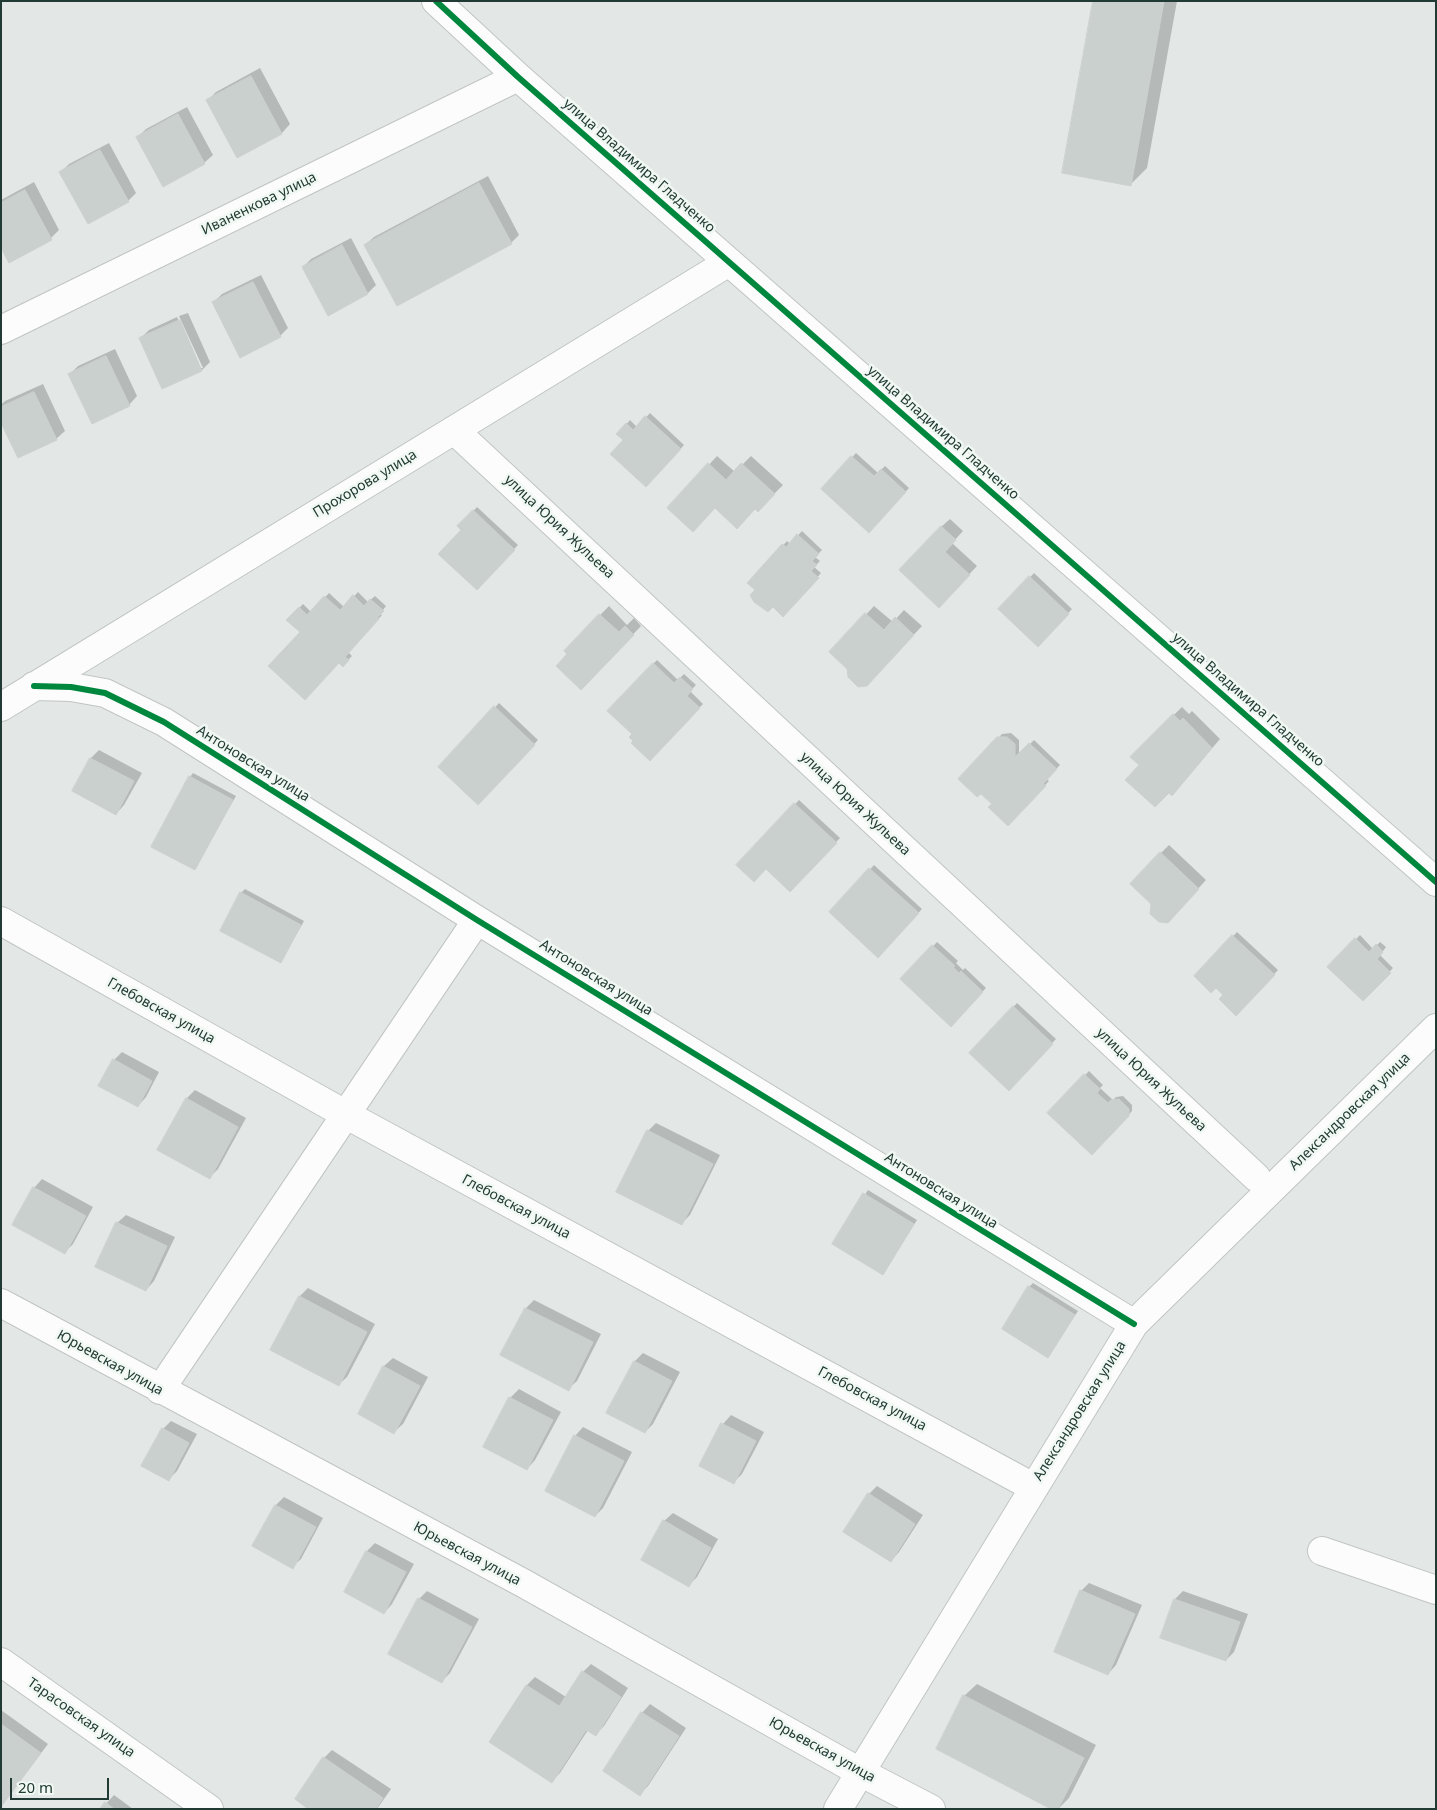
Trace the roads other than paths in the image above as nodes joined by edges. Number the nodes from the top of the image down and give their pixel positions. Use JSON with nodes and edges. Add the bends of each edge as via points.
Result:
{"nodes":[{"id":1,"x":436,"y":1,"type":"edge"},
{"id":2,"x":518,"y":77,"type":"junction"},
{"id":3,"x":729,"y":262,"type":"junction"},
{"id":4,"x":1,"y":330,"type":"edge"},
{"id":5,"x":454,"y":430,"type":"junction"},
{"id":6,"x":34,"y":686,"type":"junction"},
{"id":7,"x":1,"y":707,"type":"edge"},
{"id":8,"x":1436,"y":882,"type":"edge"},
{"id":9,"x":477,"y":920,"type":"junction"},
{"id":10,"x":1,"y":921,"type":"edge"},
{"id":11,"x":1436,"y":1028,"type":"edge"},
{"id":12,"x":344,"y":1114,"type":"junction"},
{"id":13,"x":1256,"y":1177,"type":"dead end"},
{"id":14,"x":1,"y":1303,"type":"edge"},
{"id":15,"x":1134,"y":1324,"type":"junction"},
{"id":16,"x":160,"y":1390,"type":"junction"},
{"id":17,"x":1033,"y":1486,"type":"junction"},
{"id":18,"x":1322,"y":1551,"type":"dead end"},
{"id":19,"x":1436,"y":1590,"type":"edge"},
{"id":20,"x":1,"y":1662,"type":"edge"},
{"id":21,"x":860,"y":1772,"type":"junction"},
{"id":22,"x":209,"y":1809,"type":"edge"},
{"id":23,"x":838,"y":1809,"type":"edge"},
{"id":24,"x":931,"y":1809,"type":"edge"}],
"edges":[{"from":1,"to":2,"type":"street","name":"улица Владимира Гладченко"},
{"from":2,"to":3,"type":"street","name":"улица Владимира Гладченко"},
{"from":2,"to":4,"type":"street","name":"Иваненкова улица"},
{"from":3,"to":5,"type":"street","name":"Прохорова улица"},
{"from":3,"to":8,"type":"street","name":"улица Владимира Гладченко"},
{"from":5,"to":6,"type":"street","name":"Прохорова улица"},
{"from":5,"to":13,"type":"street","name":"улица Юрия Жульева"},
{"from":6,"to":7,"type":"street","name":"Прохорова улица"},
{"from":6,"to":9,"type":"street","name":"Антоновская улица","via":[[71,687],[105,693],[164,722]]},
{"from":9,"to":12,"type":"street"},
{"from":9,"to":15,"type":"street","name":"Антоновская улица"},
{"from":10,"to":12,"type":"street","name":"Глебовская улица"},
{"from":11,"to":15,"type":"street","name":"Александровская улица"},
{"from":12,"to":16,"type":"street"},
{"from":12,"to":17,"type":"street","name":"Глебовская улица"},
{"from":14,"to":16,"type":"street","name":"Юрьевская улица"},
{"from":15,"to":17,"type":"street","name":"Александровская улица"},
{"from":16,"to":21,"type":"street","name":"Юрьевская улица","via":[[523,1583]]},
{"from":17,"to":21,"type":"street","name":"Александровская улица"},
{"from":18,"to":19,"type":"street"},
{"from":20,"to":22,"type":"street","name":"Тарасовская улица"},
{"from":21,"to":23,"type":"street","name":"Александровская улица"},
{"from":21,"to":24,"type":"street","name":"Юрьевская улица"}]}
